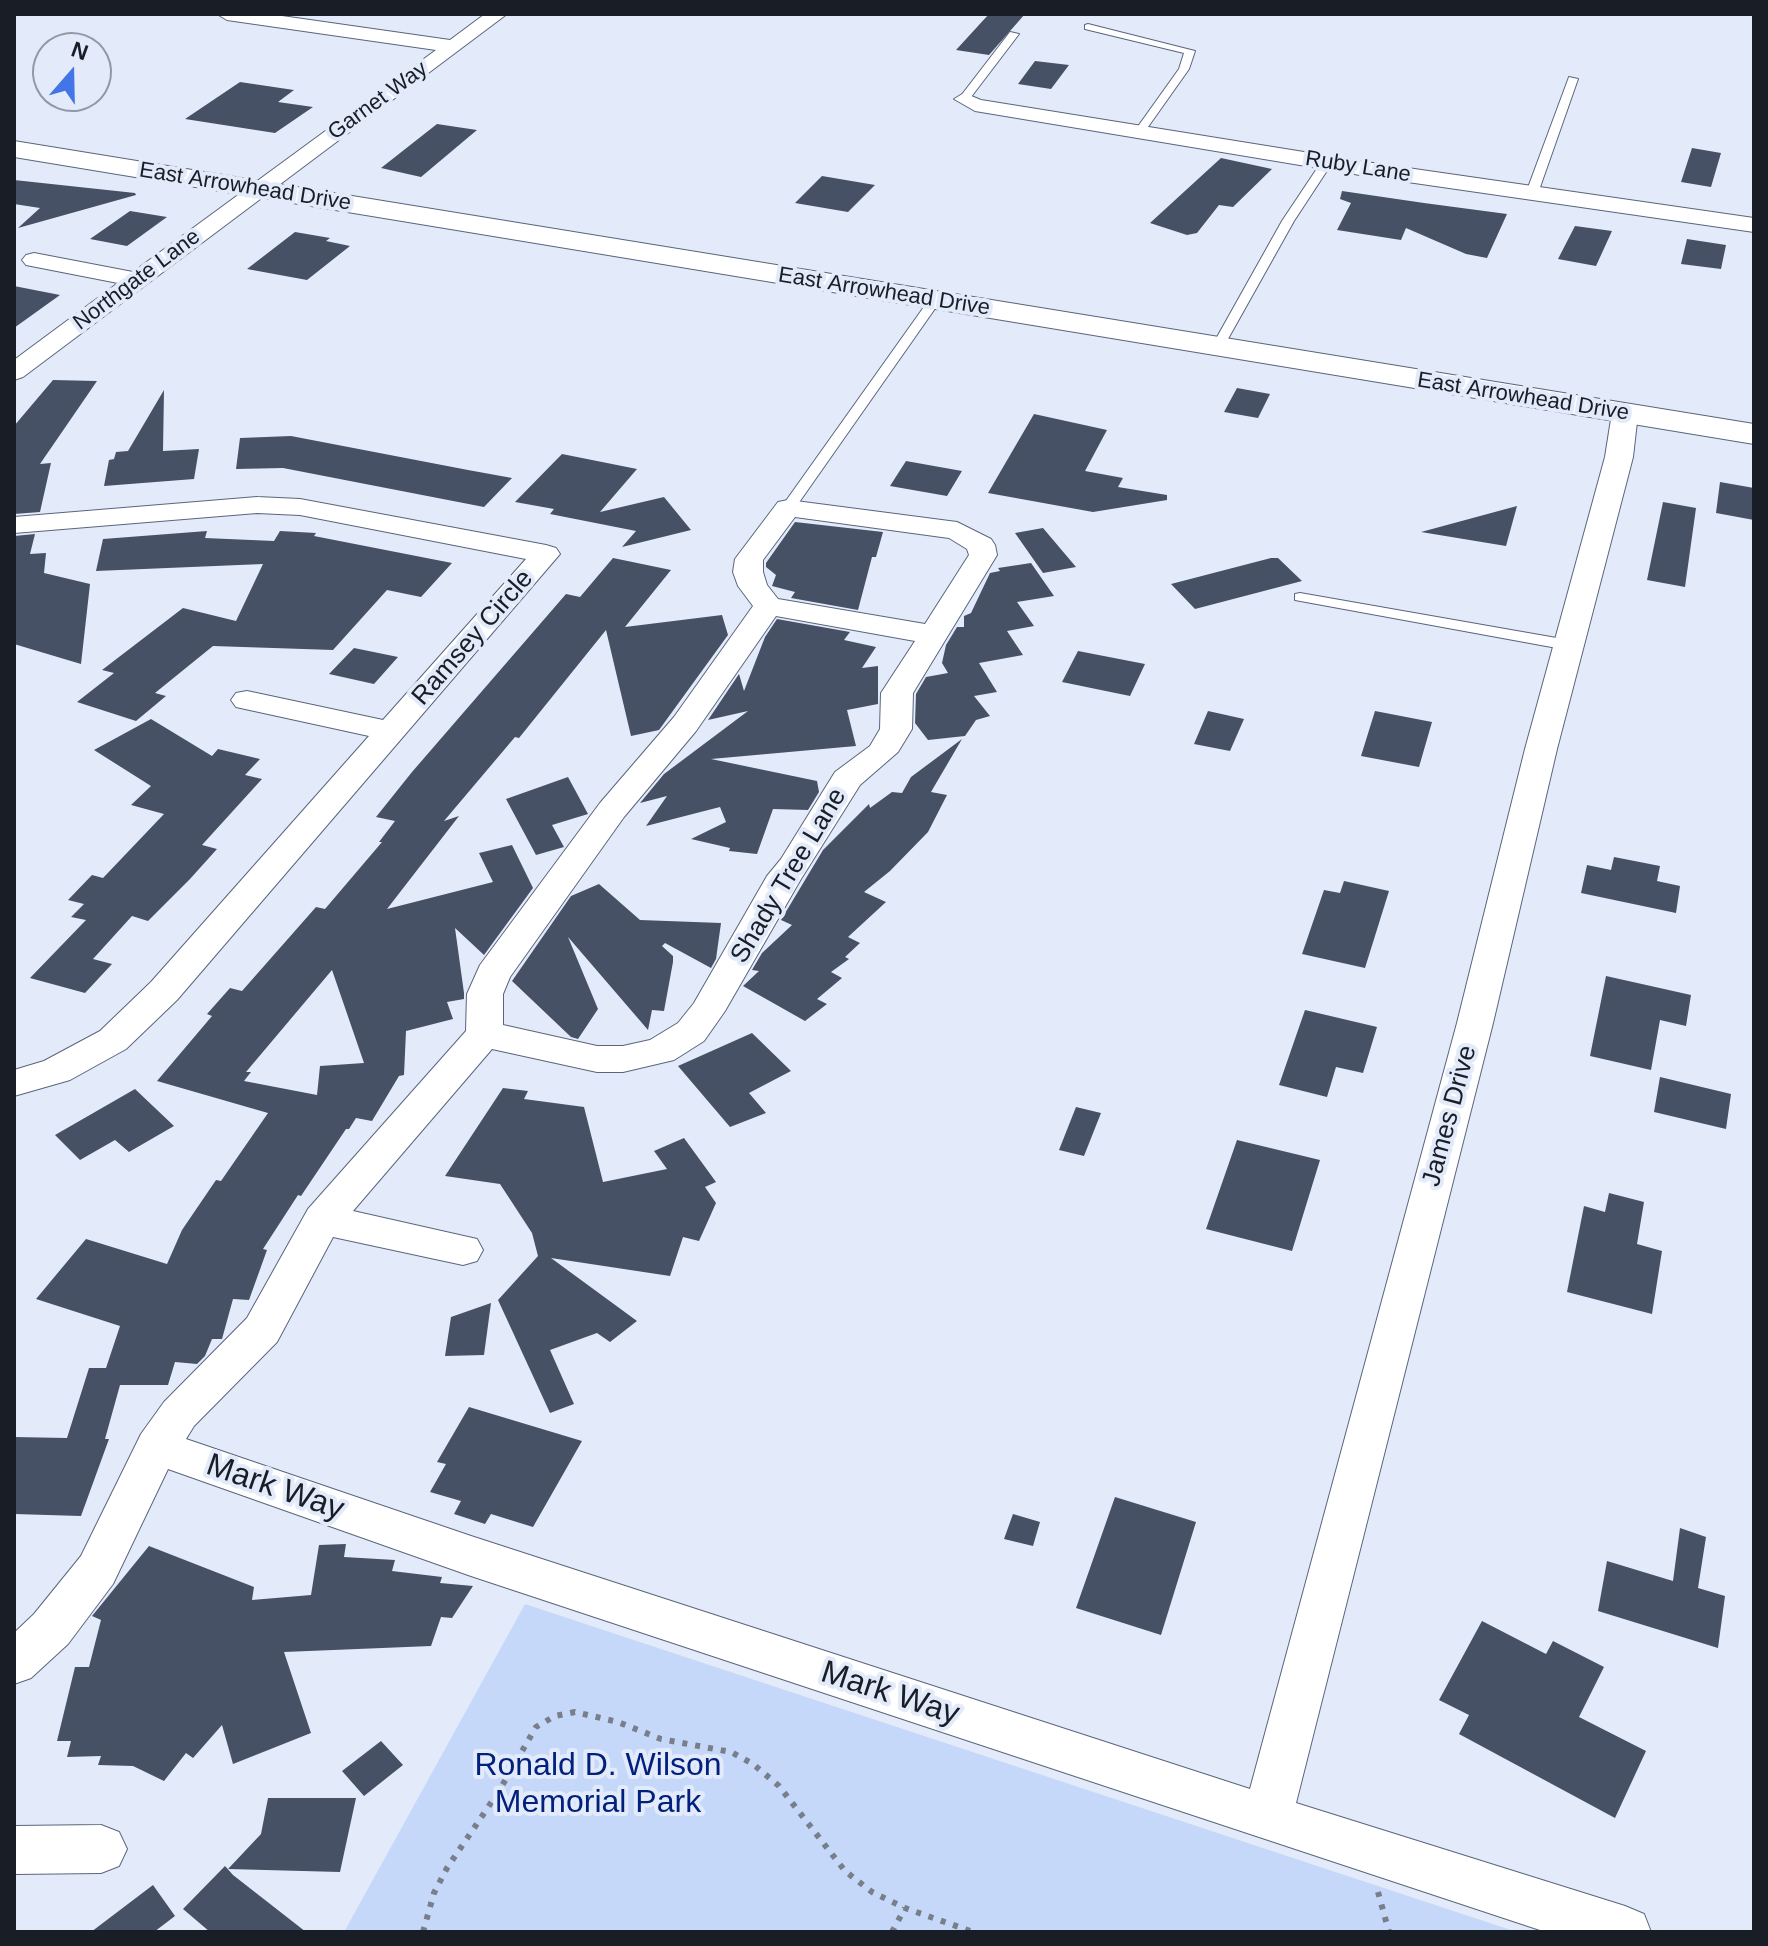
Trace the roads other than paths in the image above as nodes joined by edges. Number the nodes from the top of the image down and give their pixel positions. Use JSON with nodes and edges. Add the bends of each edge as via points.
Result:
{"nodes":[{"id":1,"x":227,"y":14,"type":"edge"},
{"id":2,"x":497,"y":14,"type":"edge"},
{"id":3,"x":1088,"y":27,"type":"dead end"},
{"id":4,"x":1014,"y":34,"type":"dead end"},
{"id":5,"x":453,"y":46,"type":"junction"},
{"id":6,"x":1573,"y":79,"type":"dead end"},
{"id":7,"x":964,"y":99,"type":"joint"},
{"id":8,"x":1139,"y":132,"type":"junction"},
{"id":9,"x":14,"y":149,"type":"edge"},
{"id":10,"x":1326,"y":163,"type":"junction"},
{"id":11,"x":260,"y":189,"type":"junction"},
{"id":12,"x":1532,"y":193,"type":"junction"},
{"id":13,"x":1754,"y":225,"type":"edge"},
{"id":14,"x":34,"y":260,"type":"dead end"},
{"id":15,"x":137,"y":280,"type":"junction"},
{"id":16,"x":935,"y":300,"type":"junction"},
{"id":17,"x":1218,"y":346,"type":"junction"},
{"id":18,"x":14,"y":372,"type":"edge"},
{"id":19,"x":1625,"y":413,"type":"junction"},
{"id":20,"x":1754,"y":434,"type":"edge"},
{"id":21,"x":788,"y":508,"type":"junction"},
{"id":22,"x":14,"y":525,"type":"edge"},
{"id":23,"x":1300,"y":597,"type":"dead end"},
{"id":24,"x":768,"y":606,"type":"junction"},
{"id":25,"x":934,"y":635,"type":"junction"},
{"id":26,"x":1568,"y":645,"type":"junction"},
{"id":27,"x":247,"y":700,"type":"dead end"},
{"id":28,"x":392,"y":732,"type":"junction"},
{"id":29,"x":484,"y":1034,"type":"junction"},
{"id":30,"x":14,"y":1083,"type":"edge"},
{"id":31,"x":322,"y":1220,"type":"junction"},
{"id":32,"x":463,"y":1250,"type":"dead end"},
{"id":33,"x":157,"y":1447,"type":"junction"},
{"id":34,"x":14,"y":1663,"type":"edge"},
{"id":35,"x":1267,"y":1818,"type":"junction"},
{"id":36,"x":101,"y":1849,"type":"dead end"},
{"id":37,"x":14,"y":1850,"type":"edge"},
{"id":38,"x":1625,"y":1932,"type":"edge"}],
"edges":[{"from":1,"to":5,"type":"street"},
{"from":2,"to":5,"type":"street","name":"Garnet Way"},
{"from":3,"to":8,"type":"lane","via":[[1190,51],[1184,69]]},
{"from":4,"to":7,"type":"lane"},
{"from":5,"to":11,"type":"street","name":"Garnet Way"},
{"from":6,"to":12,"type":"lane"},
{"from":7,"to":8,"type":"street","name":"Ruby Lane"},
{"from":8,"to":10,"type":"street","name":"Ruby Lane"},
{"from":9,"to":11,"type":"street","name":"East Arrowhead Drive"},
{"from":10,"to":12,"type":"street","name":"Ruby Lane"},
{"from":10,"to":17,"type":"lane"},
{"from":11,"to":15,"type":"street","name":"Northgate Lane"},
{"from":11,"to":16,"type":"street","name":"East Arrowhead Drive"},
{"from":12,"to":13,"type":"street","name":"Ruby Lane"},
{"from":14,"to":15,"type":"street"},
{"from":15,"to":18,"type":"street","name":"Northgate Lane"},
{"from":16,"to":17,"type":"street","name":"East Arrowhead Drive"},
{"from":16,"to":21,"type":"lane"},
{"from":17,"to":19,"type":"street","name":"East Arrowhead Drive"},
{"from":19,"to":20,"type":"street","name":"East Arrowhead Drive"},
{"from":19,"to":26,"type":"street","name":"James Drive","via":[[1619,457]]},
{"from":21,"to":24,"type":"street","via":[[749,559],[753,586]]},
{"from":21,"to":25,"type":"street","name":"Shady Tree Lane","via":[[957,531],[981,545],[983,555]]},
{"from":22,"to":28,"type":"street","name":"Ramsey Circle","via":[[257,505],[300,507],[546,554]]},
{"from":23,"to":26,"type":"lane"},
{"from":24,"to":25,"type":"street"},
{"from":24,"to":29,"type":"street","via":[[685,724],[612,810],[493,974],[485,994]]},
{"from":25,"to":29,"type":"street","name":"Shady Tree Lane","via":[[897,693],[896,729],[882,752],[847,779],[691,1032],[661,1051],[623,1059],[597,1059]]},
{"from":26,"to":35,"type":"street","name":"James Drive"},
{"from":27,"to":28,"type":"street"},
{"from":28,"to":30,"type":"street","name":"Ramsey Circle","via":[[164,991],[113,1040],[57,1071]]},
{"from":29,"to":31,"type":"street"},
{"from":31,"to":32,"type":"street"},
{"from":31,"to":33,"type":"street","via":[[262,1330],[179,1414]]},
{"from":33,"to":34,"type":"street","via":[[97,1570],[51,1629]]},
{"from":33,"to":35,"type":"street","name":"Mark Way"},
{"from":35,"to":38,"type":"street","name":"Mark Way"},
{"from":36,"to":37,"type":"street"}]}
